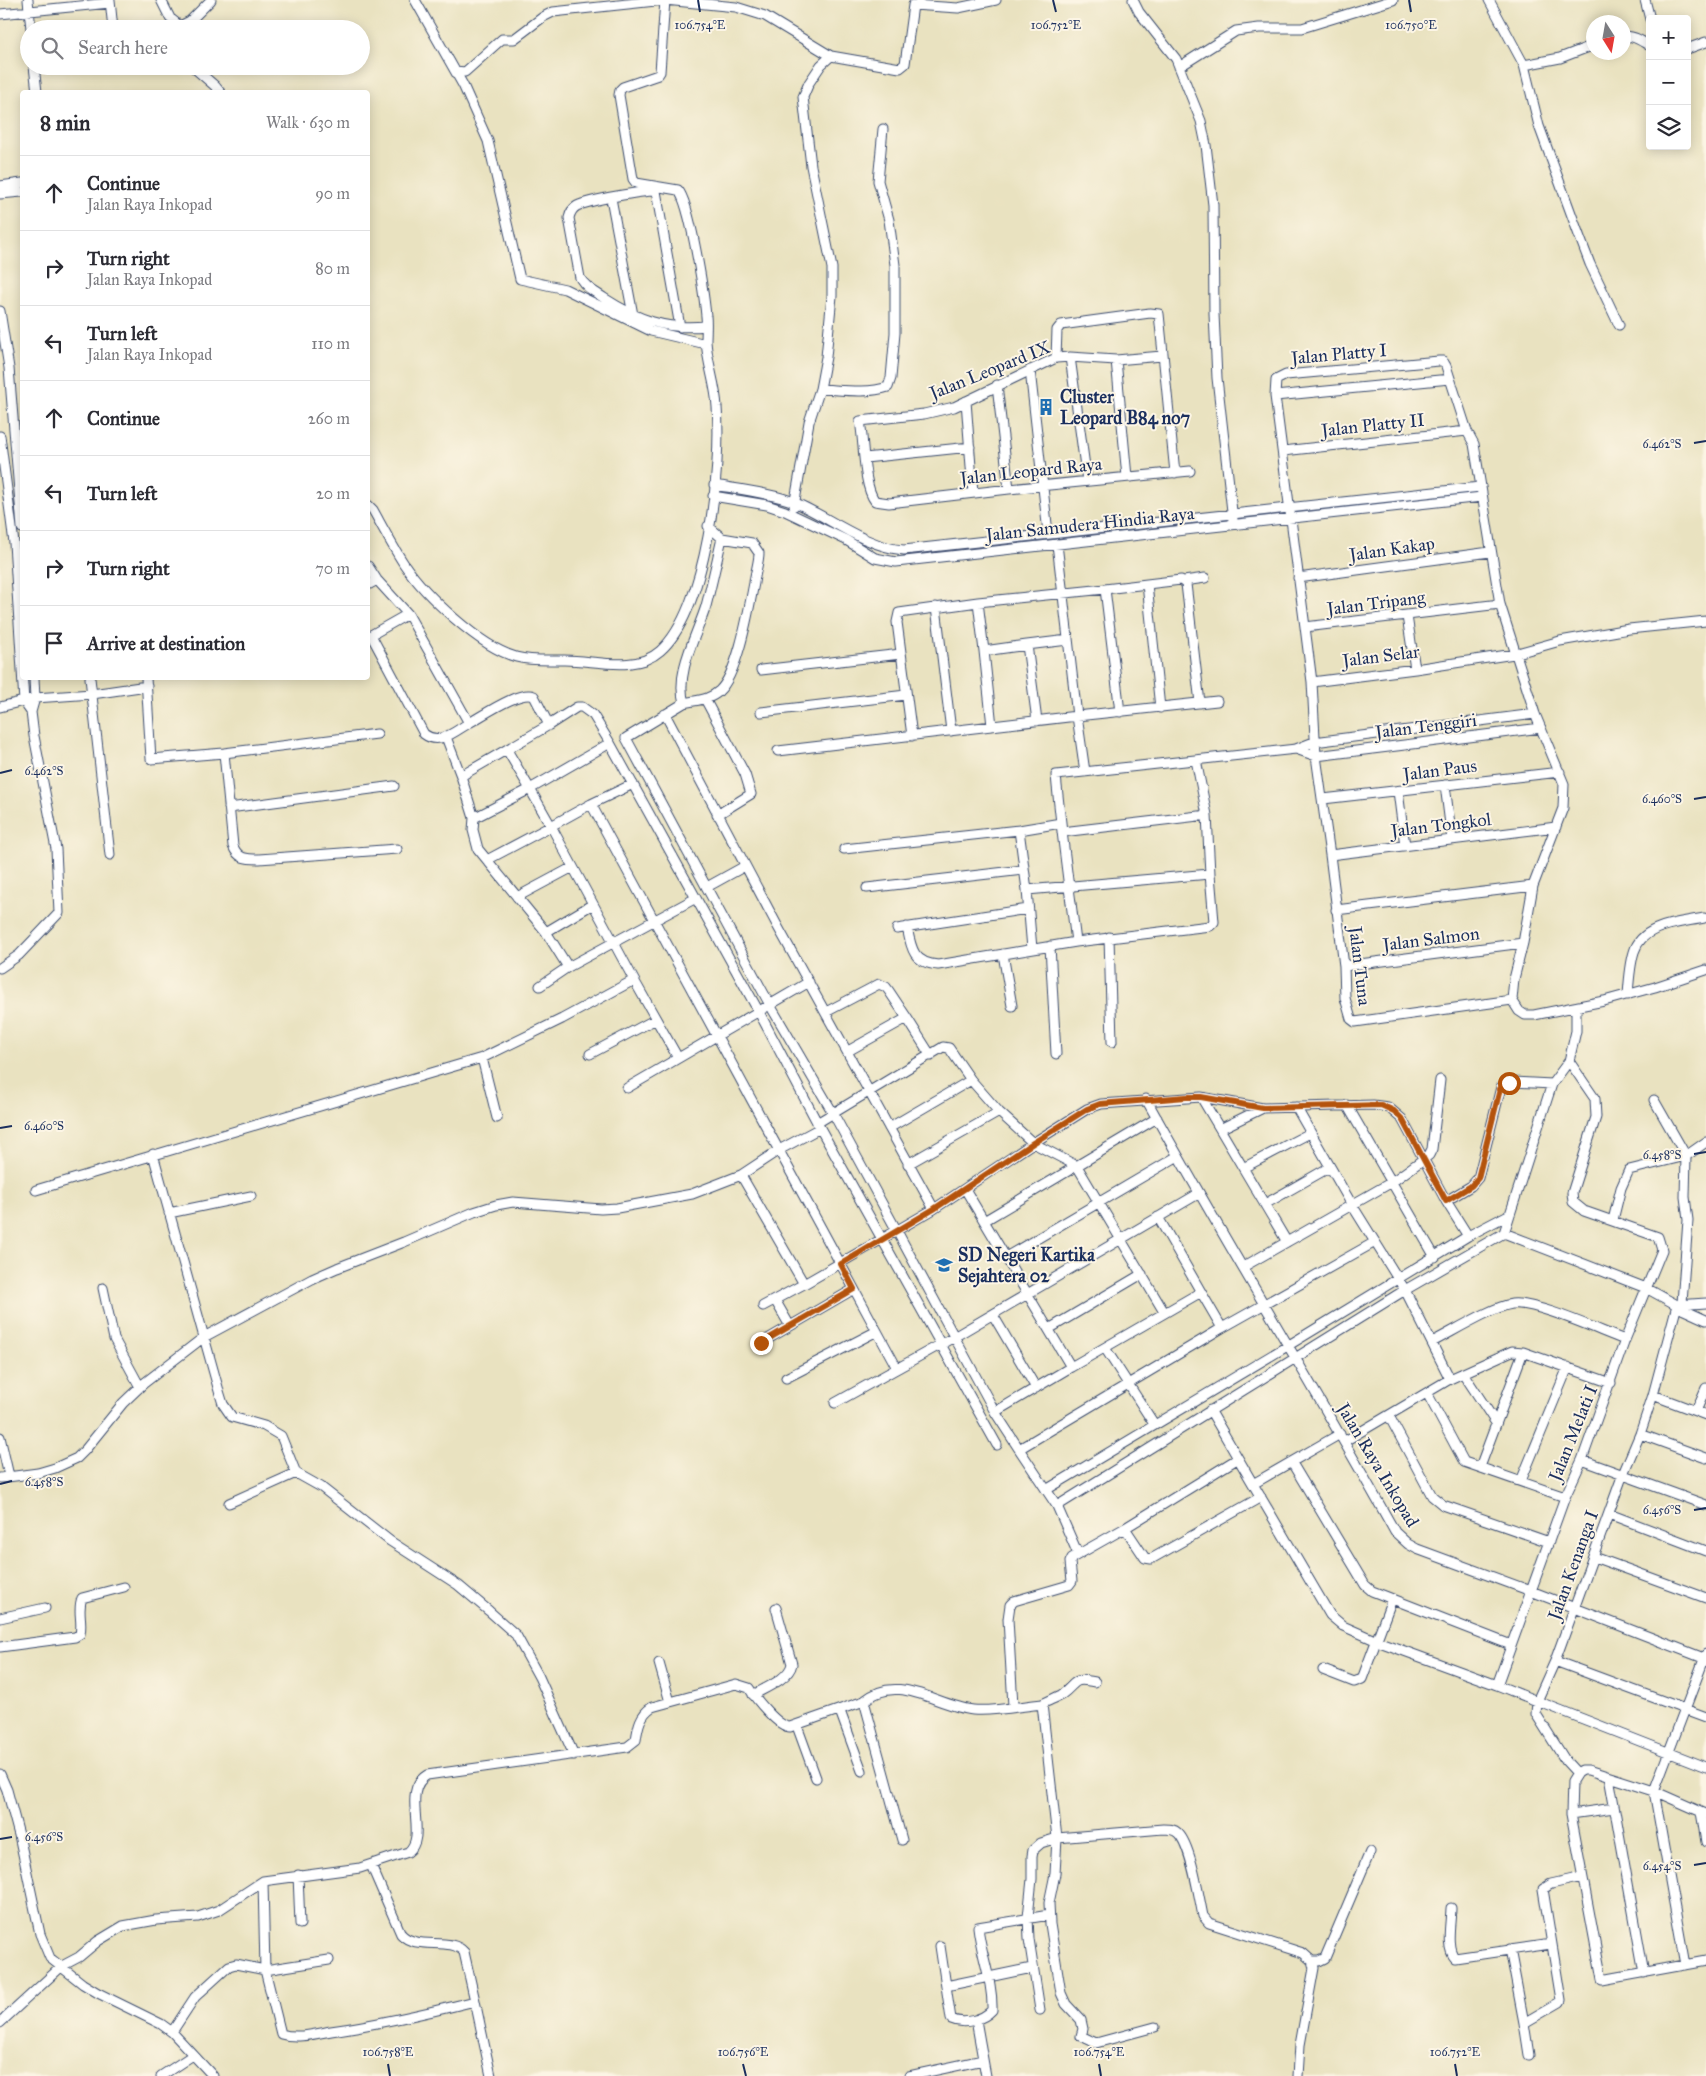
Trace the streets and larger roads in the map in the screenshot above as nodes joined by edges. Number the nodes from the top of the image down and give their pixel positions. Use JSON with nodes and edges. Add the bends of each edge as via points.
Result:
{"nodes":[{"id":1,"x":28,"y":0,"type":"edge"},
{"id":2,"x":161,"y":0,"type":"edge"},
{"id":3,"x":210,"y":0,"type":"edge"},
{"id":4,"x":415,"y":0,"type":"edge"},
{"id":5,"x":665,"y":0,"type":"edge"},
{"id":6,"x":996,"y":0,"type":"edge"},
{"id":7,"x":1133,"y":0,"type":"edge"},
{"id":8,"x":1393,"y":0,"type":"edge"},
{"id":9,"x":1489,"y":0,"type":"edge"},
{"id":10,"x":1645,"y":0,"type":"edge"},
{"id":11,"x":110,"y":2,"type":"edge"},
{"id":12,"x":913,"y":2,"type":"edge"},
{"id":13,"x":29,"y":12,"type":"junction"},
{"id":14,"x":0,"y":14,"type":"edge"},
{"id":15,"x":1649,"y":15,"type":"edge"},
{"id":16,"x":30,"y":20,"type":"edge"},
{"id":17,"x":112,"y":20,"type":"edge"},
{"id":18,"x":172,"y":20,"type":"edge"},
{"id":19,"x":191,"y":20,"type":"edge"},
{"id":20,"x":1631,"y":36,"type":"edge"},
{"id":21,"x":1646,"y":41,"type":"edge"},
{"id":22,"x":1706,"y":42,"type":"edge"},
{"id":23,"x":1586,"y":48,"type":"edge"},
{"id":24,"x":1691,"y":48,"type":"edge"},
{"id":25,"x":830,"y":56,"type":"junction"},
{"id":26,"x":1524,"y":65,"type":"junction"},
{"id":27,"x":1179,"y":67,"type":"junction"},
{"id":28,"x":455,"y":71,"type":"junction"},
{"id":29,"x":35,"y":75,"type":"edge"},
{"id":30,"x":202,"y":75,"type":"edge"},
{"id":31,"x":37,"y":90,"type":"edge"},
{"id":32,"x":218,"y":90,"type":"edge"},
{"id":33,"x":883,"y":129,"type":"dead end"},
{"id":34,"x":20,"y":183,"type":"edge"},
{"id":35,"x":0,"y":186,"type":"edge"},
{"id":36,"x":20,"y":192,"type":"edge"},
{"id":37,"x":0,"y":194,"type":"edge"},
{"id":38,"x":611,"y":198,"type":"junction"},
{"id":39,"x":0,"y":311,"type":"edge"},
{"id":40,"x":632,"y":315,"type":"junction"},
{"id":41,"x":1619,"y":325,"type":"dead end"},
{"id":42,"x":706,"y":326,"type":"junction"},
{"id":43,"x":680,"y":327,"type":"junction"},
{"id":44,"x":706,"y":344,"type":"junction"},
{"id":45,"x":3,"y":351,"type":"edge"},
{"id":46,"x":1162,"y":356,"type":"junction"},
{"id":47,"x":1070,"y":357,"type":"junction"},
{"id":48,"x":1056,"y":358,"type":"junction"},
{"id":49,"x":1116,"y":360,"type":"junction"},
{"id":50,"x":1030,"y":370,"type":"junction"},
{"id":51,"x":4,"y":376,"type":"edge"},
{"id":52,"x":1450,"y":379,"type":"junction"},
{"id":53,"x":998,"y":385,"type":"junction"},
{"id":54,"x":820,"y":390,"type":"junction"},
{"id":55,"x":1275,"y":396,"type":"junction"},
{"id":56,"x":966,"y":401,"type":"junction"},
{"id":57,"x":1467,"y":431,"type":"junction"},
{"id":58,"x":0,"y":436,"type":"edge"},
{"id":59,"x":970,"y":447,"type":"junction"},
{"id":60,"x":1283,"y":452,"type":"junction"},
{"id":61,"x":865,"y":458,"type":"junction"},
{"id":62,"x":1190,"y":471,"type":"dead end"},
{"id":63,"x":1175,"y":473,"type":"junction"},
{"id":64,"x":1127,"y":477,"type":"junction"},
{"id":65,"x":1087,"y":481,"type":"junction"},
{"id":66,"x":714,"y":485,"type":"junction"},
{"id":67,"x":1042,"y":486,"type":"junction"},
{"id":68,"x":1480,"y":487,"type":"junction"},
{"id":69,"x":1010,"y":489,"type":"junction"},
{"id":70,"x":973,"y":493,"type":"junction"},
{"id":71,"x":714,"y":496,"type":"junction"},
{"id":72,"x":1482,"y":497,"type":"junction"},
{"id":73,"x":795,"y":502,"type":"junction"},
{"id":74,"x":370,"y":507,"type":"edge"},
{"id":75,"x":1290,"y":508,"type":"junction"},
{"id":76,"x":20,"y":512,"type":"edge"},
{"id":77,"x":791,"y":514,"type":"junction"},
{"id":78,"x":1232,"y":514,"type":"junction"},
{"id":79,"x":1213,"y":516,"type":"junction"},
{"id":80,"x":1292,"y":519,"type":"junction"},
{"id":81,"x":1234,"y":525,"type":"junction"},
{"id":82,"x":708,"y":526,"type":"junction"},
{"id":83,"x":1215,"y":527,"type":"junction"},
{"id":84,"x":20,"y":529,"type":"edge"},
{"id":85,"x":13,"y":531,"type":"junction"},
{"id":86,"x":1048,"y":534,"type":"junction"},
{"id":87,"x":1014,"y":537,"type":"junction"},
{"id":88,"x":722,"y":538,"type":"junction"},
{"id":89,"x":18,"y":542,"type":"edge"},
{"id":90,"x":1057,"y":544,"type":"junction"},
{"id":91,"x":1016,"y":549,"type":"junction"},
{"id":92,"x":1490,"y":552,"type":"junction"},
{"id":93,"x":370,"y":569,"type":"edge"},
{"id":94,"x":1205,"y":578,"type":"dead end"},
{"id":95,"x":1298,"y":578,"type":"junction"},
{"id":96,"x":377,"y":580,"type":"junction"},
{"id":97,"x":1184,"y":581,"type":"junction"},
{"id":98,"x":370,"y":584,"type":"edge"},
{"id":99,"x":1147,"y":584,"type":"junction"},
{"id":100,"x":1105,"y":589,"type":"junction"},
{"id":101,"x":1062,"y":593,"type":"junction"},
{"id":102,"x":20,"y":595,"type":"edge"},
{"id":103,"x":978,"y":602,"type":"junction"},
{"id":104,"x":1500,"y":604,"type":"junction"},
{"id":105,"x":936,"y":608,"type":"junction"},
{"id":106,"x":408,"y":614,"type":"junction"},
{"id":107,"x":1407,"y":616,"type":"junction"},
{"id":108,"x":1706,"y":621,"type":"edge"},
{"id":109,"x":1305,"y":627,"type":"junction"},
{"id":110,"x":370,"y":635,"type":"edge"},
{"id":111,"x":370,"y":638,"type":"edge"},
{"id":112,"x":1068,"y":640,"type":"junction"},
{"id":113,"x":1028,"y":645,"type":"junction"},
{"id":114,"x":984,"y":651,"type":"junction"},
{"id":115,"x":901,"y":654,"type":"junction"},
{"id":116,"x":1514,"y":654,"type":"junction"},
{"id":117,"x":1415,"y":669,"type":"junction"},
{"id":118,"x":761,"y":670,"type":"dead end"},
{"id":119,"x":23,"y":680,"type":"edge"},
{"id":120,"x":34,"y":680,"type":"edge"},
{"id":121,"x":90,"y":680,"type":"edge"},
{"id":122,"x":146,"y":682,"type":"edge"},
{"id":123,"x":1312,"y":682,"type":"junction"},
{"id":124,"x":92,"y":694,"type":"junction"},
{"id":125,"x":906,"y":695,"type":"junction"},
{"id":126,"x":35,"y":698,"type":"junction"},
{"id":127,"x":704,"y":699,"type":"junction"},
{"id":128,"x":1217,"y":701,"type":"dead end"},
{"id":129,"x":24,"y":702,"type":"junction"},
{"id":130,"x":684,"y":702,"type":"junction"},
{"id":131,"x":1200,"y":703,"type":"junction"},
{"id":132,"x":0,"y":707,"type":"edge"},
{"id":133,"x":1160,"y":708,"type":"junction"},
{"id":134,"x":31,"y":712,"type":"junction"},
{"id":135,"x":761,"y":712,"type":"dead end"},
{"id":136,"x":1120,"y":712,"type":"junction"},
{"id":137,"x":665,"y":714,"type":"junction"},
{"id":138,"x":1534,"y":714,"type":"junction"},
{"id":139,"x":1077,"y":716,"type":"junction"},
{"id":140,"x":1037,"y":721,"type":"junction"},
{"id":141,"x":469,"y":723,"type":"junction"},
{"id":142,"x":549,"y":724,"type":"junction"},
{"id":143,"x":992,"y":726,"type":"junction"},
{"id":144,"x":1541,"y":728,"type":"junction"},
{"id":145,"x":951,"y":731,"type":"junction"},
{"id":146,"x":377,"y":734,"type":"dead end"},
{"id":147,"x":912,"y":736,"type":"junction"},
{"id":148,"x":446,"y":737,"type":"junction"},
{"id":149,"x":1314,"y":742,"type":"junction"},
{"id":150,"x":610,"y":743,"type":"junction"},
{"id":151,"x":1296,"y":749,"type":"junction"},
{"id":152,"x":507,"y":750,"type":"junction"},
{"id":153,"x":778,"y":751,"type":"dead end"},
{"id":154,"x":224,"y":753,"type":"junction"},
{"id":155,"x":1316,"y":756,"type":"junction"},
{"id":156,"x":1196,"y":760,"type":"junction"},
{"id":157,"x":1085,"y":772,"type":"junction"},
{"id":158,"x":1560,"y":772,"type":"junction"},
{"id":159,"x":461,"y":776,"type":"junction"},
{"id":160,"x":633,"y":784,"type":"junction"},
{"id":161,"x":1445,"y":785,"type":"junction"},
{"id":162,"x":394,"y":786,"type":"dead end"},
{"id":163,"x":530,"y":789,"type":"junction"},
{"id":164,"x":1398,"y":791,"type":"junction"},
{"id":165,"x":1323,"y":800,"type":"junction"},
{"id":166,"x":591,"y":804,"type":"junction"},
{"id":167,"x":229,"y":808,"type":"junction"},
{"id":168,"x":717,"y":815,"type":"junction"},
{"id":169,"x":1207,"y":815,"type":"junction"},
{"id":170,"x":474,"y":818,"type":"junction"},
{"id":171,"x":551,"y":826,"type":"junction"},
{"id":172,"x":1061,"y":827,"type":"junction"},
{"id":173,"x":1556,"y":827,"type":"junction"},
{"id":174,"x":1019,"y":830,"type":"junction"},
{"id":175,"x":1452,"y":840,"type":"junction"},
{"id":176,"x":1406,"y":846,"type":"junction"},
{"id":177,"x":397,"y":849,"type":"dead end"},
{"id":178,"x":844,"y":849,"type":"dead end"},
{"id":179,"x":110,"y":855,"type":"dead end"},
{"id":180,"x":1330,"y":855,"type":"junction"},
{"id":181,"x":487,"y":860,"type":"junction"},
{"id":182,"x":745,"y":866,"type":"junction"},
{"id":183,"x":573,"y":867,"type":"junction"},
{"id":184,"x":1023,"y":870,"type":"junction"},
{"id":185,"x":1210,"y":874,"type":"junction"},
{"id":186,"x":1069,"y":886,"type":"junction"},
{"id":187,"x":1533,"y":886,"type":"junction"},
{"id":188,"x":708,"y":887,"type":"junction"},
{"id":189,"x":867,"y":888,"type":"dead end"},
{"id":190,"x":1027,"y":890,"type":"junction"},
{"id":191,"x":517,"y":897,"type":"junction"},
{"id":192,"x":696,"y":898,"type":"junction"},
{"id":193,"x":593,"y":904,"type":"junction"},
{"id":194,"x":1028,"y":908,"type":"junction"},
{"id":195,"x":1336,"y":910,"type":"junction"},
{"id":196,"x":1704,"y":918,"type":"dead end"},
{"id":197,"x":654,"y":921,"type":"junction"},
{"id":198,"x":907,"y":927,"type":"junction"},
{"id":199,"x":897,"y":929,"type":"dead end"},
{"id":200,"x":546,"y":932,"type":"junction"},
{"id":201,"x":1109,"y":937,"type":"junction"},
{"id":202,"x":1076,"y":942,"type":"junction"},
{"id":203,"x":613,"y":943,"type":"junction"},
{"id":204,"x":1523,"y":943,"type":"junction"},
{"id":205,"x":1050,"y":946,"type":"junction"},
{"id":206,"x":1032,"y":949,"type":"junction"},
{"id":207,"x":1003,"y":954,"type":"junction"},
{"id":208,"x":1344,"y":966,"type":"junction"},
{"id":209,"x":568,"y":967,"type":"junction"},
{"id":210,"x":0,"y":968,"type":"edge"},
{"id":211,"x":1706,"y":970,"type":"edge"},
{"id":212,"x":634,"y":980,"type":"junction"},
{"id":213,"x":809,"y":982,"type":"junction"},
{"id":214,"x":540,"y":986,"type":"dead end"},
{"id":215,"x":1628,"y":994,"type":"junction"},
{"id":216,"x":1512,"y":1000,"type":"junction"},
{"id":217,"x":770,"y":1004,"type":"junction"},
{"id":218,"x":1012,"y":1006,"type":"dead end"},
{"id":219,"x":1576,"y":1007,"type":"junction"},
{"id":220,"x":759,"y":1012,"type":"junction"},
{"id":221,"x":826,"y":1012,"type":"junction"},
{"id":222,"x":907,"y":1018,"type":"junction"},
{"id":223,"x":656,"y":1019,"type":"junction"},
{"id":224,"x":717,"y":1036,"type":"junction"},
{"id":225,"x":1112,"y":1042,"type":"dead end"},
{"id":226,"x":848,"y":1051,"type":"junction"},
{"id":227,"x":590,"y":1054,"type":"dead end"},
{"id":228,"x":1056,"y":1054,"type":"dead end"},
{"id":229,"x":931,"y":1056,"type":"junction"},
{"id":230,"x":482,"y":1058,"type":"junction"},
{"id":231,"x":678,"y":1058,"type":"junction"},
{"id":232,"x":1569,"y":1061,"type":"junction"},
{"id":233,"x":971,"y":1080,"type":"junction"},
{"id":234,"x":1440,"y":1080,"type":"dead end"},
{"id":235,"x":1552,"y":1084,"type":"junction"},
{"id":236,"x":627,"y":1088,"type":"dead end"},
{"id":237,"x":869,"y":1092,"type":"junction"},
{"id":238,"x":1201,"y":1097,"type":"junction"},
{"id":239,"x":1146,"y":1099,"type":"junction"},
{"id":240,"x":1654,"y":1100,"type":"dead end"},
{"id":241,"x":1346,"y":1105,"type":"junction"},
{"id":242,"x":1296,"y":1107,"type":"junction"},
{"id":243,"x":1263,"y":1108,"type":"junction"},
{"id":244,"x":999,"y":1112,"type":"junction"},
{"id":245,"x":832,"y":1114,"type":"junction"},
{"id":246,"x":497,"y":1118,"type":"dead end"},
{"id":247,"x":1156,"y":1118,"type":"junction"},
{"id":248,"x":819,"y":1124,"type":"junction"},
{"id":249,"x":889,"y":1128,"type":"junction"},
{"id":250,"x":1220,"y":1129,"type":"junction"},
{"id":251,"x":1310,"y":1133,"type":"junction"},
{"id":252,"x":1706,"y":1142,"type":"edge"},
{"id":253,"x":1033,"y":1143,"type":"junction"},
{"id":254,"x":779,"y":1150,"type":"junction"},
{"id":255,"x":153,"y":1154,"type":"junction"},
{"id":256,"x":1178,"y":1156,"type":"junction"},
{"id":257,"x":1686,"y":1156,"type":"junction"},
{"id":258,"x":1424,"y":1159,"type":"junction"},
{"id":259,"x":908,"y":1164,"type":"junction"},
{"id":260,"x":1077,"y":1166,"type":"junction"},
{"id":261,"x":1330,"y":1167,"type":"junction"},
{"id":262,"x":1243,"y":1168,"type":"junction"},
{"id":263,"x":741,"y":1175,"type":"junction"},
{"id":264,"x":1392,"y":1182,"type":"junction"},
{"id":265,"x":965,"y":1189,"type":"junction"},
{"id":266,"x":36,"y":1190,"type":"dead end"},
{"id":267,"x":1198,"y":1194,"type":"junction"},
{"id":268,"x":251,"y":1196,"type":"dead end"},
{"id":269,"x":1446,"y":1201,"type":"junction"},
{"id":270,"x":1099,"y":1202,"type":"junction"},
{"id":271,"x":1265,"y":1204,"type":"junction"},
{"id":272,"x":1352,"y":1205,"type":"junction"},
{"id":273,"x":934,"y":1209,"type":"junction"},
{"id":274,"x":169,"y":1213,"type":"junction"},
{"id":275,"x":1510,"y":1214,"type":"junction"},
{"id":276,"x":1158,"y":1217,"type":"junction"},
{"id":277,"x":1613,"y":1220,"type":"junction"},
{"id":278,"x":984,"y":1221,"type":"junction"},
{"id":279,"x":1504,"y":1232,"type":"junction"},
{"id":280,"x":890,"y":1235,"type":"junction"},
{"id":281,"x":1468,"y":1236,"type":"junction"},
{"id":282,"x":1120,"y":1239,"type":"junction"},
{"id":283,"x":1287,"y":1242,"type":"junction"},
{"id":284,"x":1375,"y":1242,"type":"junction"},
{"id":285,"x":1006,"y":1257,"type":"junction"},
{"id":286,"x":1434,"y":1257,"type":"junction"},
{"id":287,"x":841,"y":1264,"type":"junction"},
{"id":288,"x":1243,"y":1268,"type":"junction"},
{"id":289,"x":1142,"y":1274,"type":"junction"},
{"id":290,"x":1396,"y":1279,"type":"junction"},
{"id":291,"x":804,"y":1284,"type":"junction"},
{"id":292,"x":103,"y":1288,"type":"dead end"},
{"id":293,"x":1646,"y":1288,"type":"junction"},
{"id":294,"x":854,"y":1289,"type":"junction"},
{"id":295,"x":1405,"y":1290,"type":"junction"},
{"id":296,"x":1201,"y":1292,"type":"junction"},
{"id":297,"x":1029,"y":1294,"type":"junction"},
{"id":298,"x":775,"y":1300,"type":"junction"},
{"id":299,"x":1265,"y":1303,"type":"junction"},
{"id":300,"x":1706,"y":1303,"type":"edge"},
{"id":301,"x":1679,"y":1304,"type":"junction"},
{"id":302,"x":764,"y":1306,"type":"dead end"},
{"id":303,"x":1164,"y":1312,"type":"junction"},
{"id":304,"x":993,"y":1315,"type":"junction"},
{"id":305,"x":1706,"y":1320,"type":"edge"},
{"id":306,"x":790,"y":1326,"type":"junction"},
{"id":307,"x":1222,"y":1328,"type":"junction"},
{"id":308,"x":1049,"y":1329,"type":"junction"},
{"id":309,"x":877,"y":1331,"type":"junction"},
{"id":310,"x":204,"y":1337,"type":"junction"},
{"id":311,"x":954,"y":1337,"type":"junction"},
{"id":312,"x":1625,"y":1340,"type":"junction"},
{"id":313,"x":1432,"y":1342,"type":"junction"},
{"id":314,"x":761,"y":1343,"type":"dead end"},
{"id":315,"x":941,"y":1345,"type":"junction"},
{"id":316,"x":1289,"y":1345,"type":"junction"},
{"id":317,"x":1105,"y":1348,"type":"junction"},
{"id":318,"x":1523,"y":1352,"type":"junction"},
{"id":319,"x":1297,"y":1359,"type":"junction"},
{"id":320,"x":1071,"y":1367,"type":"junction"},
{"id":321,"x":1568,"y":1367,"type":"junction"},
{"id":322,"x":897,"y":1368,"type":"junction"},
{"id":323,"x":1464,"y":1373,"type":"junction"},
{"id":324,"x":786,"y":1378,"type":"dead end"},
{"id":325,"x":1450,"y":1379,"type":"junction"},
{"id":326,"x":1129,"y":1383,"type":"junction"},
{"id":327,"x":1611,"y":1383,"type":"junction"},
{"id":328,"x":140,"y":1387,"type":"junction"},
{"id":329,"x":1036,"y":1388,"type":"junction"},
{"id":330,"x":1706,"y":1388,"type":"edge"},
{"id":331,"x":1427,"y":1393,"type":"junction"},
{"id":332,"x":1653,"y":1395,"type":"junction"},
{"id":333,"x":835,"y":1403,"type":"dead end"},
{"id":334,"x":1210,"y":1410,"type":"junction"},
{"id":335,"x":1696,"y":1411,"type":"junction"},
{"id":336,"x":995,"y":1412,"type":"junction"},
{"id":337,"x":1706,"y":1415,"type":"edge"},
{"id":338,"x":1389,"y":1416,"type":"junction"},
{"id":339,"x":1496,"y":1423,"type":"junction"},
{"id":340,"x":1154,"y":1424,"type":"junction"},
{"id":341,"x":1640,"y":1434,"type":"junction"},
{"id":342,"x":0,"y":1438,"type":"edge"},
{"id":343,"x":1342,"y":1438,"type":"junction"},
{"id":344,"x":997,"y":1445,"type":"dead end"},
{"id":345,"x":1019,"y":1449,"type":"junction"},
{"id":346,"x":1238,"y":1458,"type":"junction"},
{"id":347,"x":1706,"y":1458,"type":"edge"},
{"id":348,"x":1582,"y":1460,"type":"junction"},
{"id":349,"x":1292,"y":1463,"type":"junction"},
{"id":350,"x":1480,"y":1466,"type":"junction"},
{"id":351,"x":296,"y":1473,"type":"junction"},
{"id":352,"x":1623,"y":1474,"type":"junction"},
{"id":353,"x":4,"y":1477,"type":"edge"},
{"id":354,"x":1520,"y":1481,"type":"junction"},
{"id":355,"x":1253,"y":1484,"type":"junction"},
{"id":356,"x":1046,"y":1490,"type":"junction"},
{"id":357,"x":1261,"y":1497,"type":"junction"},
{"id":358,"x":1565,"y":1497,"type":"junction"},
{"id":359,"x":229,"y":1503,"type":"dead end"},
{"id":360,"x":1706,"y":1505,"type":"edge"},
{"id":361,"x":1057,"y":1506,"type":"junction"},
{"id":362,"x":1609,"y":1514,"type":"junction"},
{"id":363,"x":1125,"y":1528,"type":"junction"},
{"id":364,"x":1548,"y":1542,"type":"junction"},
{"id":365,"x":1706,"y":1551,"type":"edge"},
{"id":366,"x":1078,"y":1554,"type":"junction"},
{"id":367,"x":1594,"y":1556,"type":"junction"},
{"id":368,"x":124,"y":1587,"type":"dead end"},
{"id":369,"x":1531,"y":1591,"type":"junction"},
{"id":370,"x":1706,"y":1598,"type":"edge"},
{"id":371,"x":1392,"y":1599,"type":"junction"},
{"id":372,"x":45,"y":1608,"type":"dead end"},
{"id":373,"x":776,"y":1608,"type":"dead end"},
{"id":374,"x":1574,"y":1608,"type":"junction"},
{"id":375,"x":0,"y":1618,"type":"edge"},
{"id":376,"x":1377,"y":1641,"type":"junction"},
{"id":377,"x":1511,"y":1645,"type":"junction"},
{"id":378,"x":0,"y":1647,"type":"edge"},
{"id":379,"x":1706,"y":1657,"type":"edge"},
{"id":380,"x":1555,"y":1661,"type":"junction"},
{"id":381,"x":659,"y":1663,"type":"dead end"},
{"id":382,"x":1323,"y":1670,"type":"dead end"},
{"id":383,"x":1096,"y":1682,"type":"dead end"},
{"id":384,"x":1497,"y":1685,"type":"junction"},
{"id":385,"x":753,"y":1695,"type":"junction"},
{"id":386,"x":864,"y":1701,"type":"junction"},
{"id":387,"x":1537,"y":1701,"type":"junction"},
{"id":388,"x":670,"y":1702,"type":"junction"},
{"id":389,"x":1042,"y":1704,"type":"junction"},
{"id":390,"x":1013,"y":1706,"type":"junction"},
{"id":391,"x":1685,"y":1710,"type":"junction"},
{"id":392,"x":840,"y":1711,"type":"junction"},
{"id":393,"x":1706,"y":1718,"type":"edge"},
{"id":394,"x":796,"y":1726,"type":"junction"},
{"id":395,"x":1668,"y":1753,"type":"junction"},
{"id":396,"x":574,"y":1755,"type":"junction"},
{"id":397,"x":1706,"y":1767,"type":"edge"},
{"id":398,"x":862,"y":1771,"type":"dead end"},
{"id":399,"x":1577,"y":1773,"type":"junction"},
{"id":400,"x":0,"y":1774,"type":"edge"},
{"id":401,"x":816,"y":1778,"type":"dead end"},
{"id":402,"x":1609,"y":1778,"type":"junction"},
{"id":403,"x":1654,"y":1791,"type":"junction"},
{"id":404,"x":3,"y":1792,"type":"edge"},
{"id":405,"x":1614,"y":1808,"type":"junction"},
{"id":406,"x":1703,"y":1813,"type":"edge"},
{"id":407,"x":1571,"y":1814,"type":"junction"},
{"id":408,"x":1057,"y":1838,"type":"junction"},
{"id":409,"x":902,"y":1840,"type":"dead end"},
{"id":410,"x":1706,"y":1842,"type":"edge"},
{"id":411,"x":1370,"y":1852,"type":"dead end"},
{"id":412,"x":372,"y":1865,"type":"junction"},
{"id":413,"x":298,"y":1875,"type":"junction"},
{"id":414,"x":1582,"y":1877,"type":"junction"},
{"id":415,"x":263,"y":1881,"type":"junction"},
{"id":416,"x":1451,"y":1908,"type":"dead end"},
{"id":417,"x":1049,"y":1915,"type":"junction"},
{"id":418,"x":1028,"y":1917,"type":"junction"},
{"id":419,"x":300,"y":1924,"type":"dead end"},
{"id":420,"x":1551,"y":1944,"type":"junction"},
{"id":421,"x":940,"y":1946,"type":"dead end"},
{"id":422,"x":1510,"y":1949,"type":"junction"},
{"id":423,"x":329,"y":1960,"type":"dead end"},
{"id":424,"x":1312,"y":1961,"type":"junction"},
{"id":425,"x":1706,"y":1961,"type":"edge"},
{"id":426,"x":1685,"y":1965,"type":"junction"},
{"id":427,"x":62,"y":1966,"type":"junction"},
{"id":428,"x":1032,"y":1968,"type":"junction"},
{"id":429,"x":265,"y":1970,"type":"junction"},
{"id":430,"x":1644,"y":1973,"type":"junction"},
{"id":431,"x":989,"y":1977,"type":"junction"},
{"id":432,"x":946,"y":1986,"type":"junction"},
{"id":433,"x":475,"y":2001,"type":"junction"},
{"id":434,"x":1040,"y":2010,"type":"dead end"},
{"id":435,"x":976,"y":2020,"type":"junction"},
{"id":436,"x":0,"y":2023,"type":"edge"},
{"id":437,"x":1524,"y":2023,"type":"junction"},
{"id":438,"x":1155,"y":2027,"type":"dead end"},
{"id":439,"x":172,"y":2032,"type":"junction"},
{"id":440,"x":1529,"y":2054,"type":"dead end"},
{"id":441,"x":193,"y":2055,"type":"junction"},
{"id":442,"x":983,"y":2060,"type":"junction"},
{"id":443,"x":161,"y":2076,"type":"edge"},
{"id":444,"x":213,"y":2076,"type":"edge"},
{"id":445,"x":491,"y":2076,"type":"edge"},
{"id":446,"x":909,"y":2076,"type":"edge"},
{"id":447,"x":986,"y":2076,"type":"edge"},
{"id":448,"x":1298,"y":2076,"type":"edge"}],
"edges":[{"from":1,"to":13,"type":"street"},
{"from":2,"to":18,"type":"street"},
{"from":3,"to":19,"type":"street"},
{"from":4,"to":28,"type":"street"},
{"from":5,"to":25,"type":"street","via":[[736,7],[764,16]]},
{"from":5,"to":28,"type":"street","via":[[553,12],[514,39],[502,39],[465,72]]},
{"from":5,"to":42,"type":"street","via":[[660,72],[623,87],[619,95],[633,179],[636,183],[678,190],[682,196],[700,272]]},
{"from":6,"to":12,"type":"street","via":[[958,8]]},
{"from":7,"to":27,"type":"street"},
{"from":8,"to":27,"type":"street","via":[[1302,28],[1259,28],[1236,32]]},
{"from":9,"to":26,"type":"street"},
{"from":10,"to":15,"type":"street"},
{"from":11,"to":13,"type":"street"},
{"from":11,"to":17,"type":"street"},
{"from":12,"to":25,"type":"street","via":[[903,67]]},
{"from":13,"to":14,"type":"street"},
{"from":13,"to":16,"type":"street"},
{"from":20,"to":21,"type":"street"},
{"from":22,"to":24,"type":"street"},
{"from":23,"to":26,"type":"street","via":[[1548,61]]},
{"from":25,"to":54,"type":"street","via":[[809,84],[804,97],[811,166],[832,268],[830,320]]},
{"from":26,"to":41,"type":"street","via":[[1539,126],[1590,264]]},
{"from":27,"to":78,"type":"street","via":[[1201,121],[1210,164],[1217,378]]},
{"from":28,"to":44,"type":"street","via":[[488,141],[520,279],[566,289],[651,331]]},
{"from":29,"to":31,"type":"street"},
{"from":30,"to":32,"type":"street"},
{"from":33,"to":54,"type":"street","via":[[878,181],[889,220],[894,265],[895,333],[891,378],[888,387],[880,390]]},
{"from":34,"to":35,"type":"street"},
{"from":36,"to":37,"type":"street"},
{"from":38,"to":40,"type":"street"},
{"from":38,"to":40,"type":"street","via":[[577,206],[569,218],[584,286]]},
{"from":38,"to":43,"type":"street","via":[[656,191]]},
{"from":39,"to":45,"type":"street"},
{"from":40,"to":43,"type":"street","via":[[647,322]]},
{"from":42,"to":43,"type":"street"},
{"from":42,"to":44,"type":"street"},
{"from":44,"to":66,"type":"street","via":[[717,408]]},
{"from":45,"to":51,"type":"street"},
{"from":46,"to":48,"type":"street","via":[[1159,314],[1150,313],[1061,325],[1057,330]]},
{"from":46,"to":49,"type":"street","name":"Jalan Leopard IX"},
{"from":46,"to":63,"type":"street"},
{"from":47,"to":48,"type":"street","name":"Jalan Leopard IX"},
{"from":47,"to":49,"type":"street","name":"Jalan Leopard IX"},
{"from":47,"to":65,"type":"street"},
{"from":48,"to":50,"type":"street","name":"Jalan Leopard IX"},
{"from":49,"to":64,"type":"street"},
{"from":50,"to":53,"type":"street","name":"Jalan Leopard IX"},
{"from":50,"to":67,"type":"street"},
{"from":51,"to":76,"type":"street"},
{"from":52,"to":55,"type":"street"},
{"from":52,"to":55,"type":"street","name":"Jalan Platty I","via":[[1444,361],[1286,375],[1276,380]]},
{"from":52,"to":57,"type":"street","name":"Jalan Platty I"},
{"from":53,"to":56,"type":"street","name":"Jalan Leopard IX"},
{"from":53,"to":69,"type":"street"},
{"from":54,"to":73,"type":"street","via":[[809,422]]},
{"from":55,"to":60,"type":"street"},
{"from":56,"to":59,"type":"street"},
{"from":56,"to":61,"type":"street","name":"Jalan Leopard IX","via":[[934,412],[860,421]]},
{"from":57,"to":60,"type":"street","name":"Jalan Platty II"},
{"from":57,"to":68,"type":"street","name":"Jalan Platty I","via":[[1474,444]]},
{"from":58,"to":85,"type":"street"},
{"from":59,"to":61,"type":"street"},
{"from":59,"to":70,"type":"street"},
{"from":60,"to":75,"type":"street"},
{"from":61,"to":70,"type":"street","name":"Jalan Leopard Raya","via":[[868,485],[874,501],[890,503]]},
{"from":62,"to":63,"type":"street","name":"Jalan Leopard Raya"},
{"from":63,"to":64,"type":"street","name":"Jalan Leopard Raya"},
{"from":64,"to":65,"type":"street","name":"Jalan Leopard Raya"},
{"from":65,"to":67,"type":"street","name":"Jalan Leopard Raya"},
{"from":66,"to":71,"type":"street"},
{"from":66,"to":73,"type":"street","name":"Jalan Samudera Hindia Raya"},
{"from":67,"to":69,"type":"street","name":"Jalan Leopard Raya"},
{"from":67,"to":86,"type":"street"},
{"from":68,"to":72,"type":"street","name":"Jalan Platty I"},
{"from":68,"to":75,"type":"street","name":"Jalan Samudera Hindia Raya"},
{"from":69,"to":70,"type":"street","name":"Jalan Leopard Raya"},
{"from":71,"to":77,"type":"street","name":"Jalan Samudera Hindia Raya","via":[[767,505]]},
{"from":71,"to":82,"type":"street"},
{"from":72,"to":80,"type":"street","name":"Jalan Samudera Hindia Raya"},
{"from":72,"to":92,"type":"street","name":"Jalan Platty I"},
{"from":73,"to":77,"type":"street"},
{"from":73,"to":87,"type":"street","name":"Jalan Samudera Hindia Raya","via":[[872,542],[894,549]]},
{"from":74,"to":82,"type":"street","via":[[414,578],[458,621],[494,647],[516,657],[538,660],[631,664],[660,651],[677,631],[692,596],[702,564]]},
{"from":75,"to":78,"type":"street","name":"Jalan Samudera Hindia Raya"},
{"from":75,"to":80,"type":"street"},
{"from":77,"to":91,"type":"street","name":"Jalan Samudera Hindia Raya","via":[[886,561]]},
{"from":78,"to":79,"type":"street","name":"Jalan Samudera Hindia Raya"},
{"from":78,"to":81,"type":"street"},
{"from":79,"to":83,"type":"street"},
{"from":79,"to":86,"type":"street","name":"Jalan Samudera Hindia Raya"},
{"from":80,"to":81,"type":"street","name":"Jalan Samudera Hindia Raya"},
{"from":80,"to":95,"type":"street"},
{"from":81,"to":83,"type":"street","name":"Jalan Samudera Hindia Raya"},
{"from":82,"to":88,"type":"street"},
{"from":83,"to":90,"type":"street","name":"Jalan Samudera Hindia Raya"},
{"from":84,"to":85,"type":"street"},
{"from":85,"to":89,"type":"street"},
{"from":86,"to":87,"type":"street","name":"Jalan Samudera Hindia Raya"},
{"from":87,"to":91,"type":"street"},
{"from":88,"to":127,"type":"street","via":[[752,543],[758,548],[759,558],[743,639],[727,681],[714,696]]},
{"from":88,"to":130,"type":"street","via":[[680,691]]},
{"from":89,"to":102,"type":"street"},
{"from":90,"to":91,"type":"street","name":"Jalan Samudera Hindia Raya"},
{"from":90,"to":101,"type":"street"},
{"from":92,"to":95,"type":"street","name":"Jalan Kakap"},
{"from":92,"to":104,"type":"street","name":"Jalan Platty I"},
{"from":93,"to":96,"type":"street"},
{"from":94,"to":97,"type":"street"},
{"from":95,"to":109,"type":"street","name":"Jalan Tripang"},
{"from":96,"to":98,"type":"street"},
{"from":96,"to":106,"type":"street"},
{"from":97,"to":99,"type":"street"},
{"from":97,"to":131,"type":"street"},
{"from":99,"to":100,"type":"street"},
{"from":99,"to":133,"type":"street"},
{"from":100,"to":101,"type":"street"},
{"from":100,"to":136,"type":"street"},
{"from":101,"to":103,"type":"street"},
{"from":101,"to":112,"type":"street"},
{"from":103,"to":105,"type":"street"},
{"from":103,"to":114,"type":"street"},
{"from":104,"to":107,"type":"street","name":"Jalan Tripang"},
{"from":104,"to":116,"type":"street","name":"Jalan Platty I"},
{"from":105,"to":115,"type":"street","via":[[899,613]]},
{"from":105,"to":145,"type":"street"},
{"from":106,"to":110,"type":"street"},
{"from":106,"to":141,"type":"street"},
{"from":107,"to":109,"type":"street","name":"Jalan Tripang"},
{"from":107,"to":117,"type":"street"},
{"from":108,"to":116,"type":"street","name":"Jalan Selar","via":[[1603,633]]},
{"from":109,"to":123,"type":"street"},
{"from":111,"to":148,"type":"street","via":[[424,734],[437,740]]},
{"from":112,"to":113,"type":"street"},
{"from":112,"to":139,"type":"street"},
{"from":113,"to":114,"type":"street"},
{"from":113,"to":140,"type":"street"},
{"from":114,"to":143,"type":"street"},
{"from":115,"to":118,"type":"street"},
{"from":115,"to":125,"type":"street"},
{"from":116,"to":117,"type":"street","name":"Jalan Selar"},
{"from":116,"to":138,"type":"street","name":"Jalan Platty I"},
{"from":117,"to":123,"type":"street","name":"Jalan Selar"},
{"from":119,"to":129,"type":"street"},
{"from":120,"to":126,"type":"street"},
{"from":121,"to":124,"type":"street"},
{"from":122,"to":124,"type":"street"},
{"from":122,"to":154,"type":"street","via":[[151,759]]},
{"from":123,"to":149,"type":"street"},
{"from":124,"to":126,"type":"street"},
{"from":124,"to":179,"type":"street"},
{"from":125,"to":135,"type":"street"},
{"from":125,"to":147,"type":"street"},
{"from":126,"to":129,"type":"street"},
{"from":126,"to":134,"type":"street"},
{"from":127,"to":130,"type":"street"},
{"from":127,"to":168,"type":"street","via":[[745,774],[751,794]]},
{"from":128,"to":131,"type":"street"},
{"from":129,"to":132,"type":"street"},
{"from":129,"to":134,"type":"street"},
{"from":130,"to":137,"type":"street"},
{"from":131,"to":133,"type":"street"},
{"from":133,"to":136,"type":"street"},
{"from":134,"to":210,"type":"street","via":[[56,849],[59,913],[19,955]]},
{"from":136,"to":139,"type":"street"},
{"from":137,"to":168,"type":"street"},
{"from":137,"to":188,"type":"street","via":[[626,738]]},
{"from":138,"to":144,"type":"street","name":"Jalan Platty I"},
{"from":138,"to":149,"type":"street","name":"Jalan Tenggiri"},
{"from":139,"to":140,"type":"street"},
{"from":139,"to":157,"type":"street"},
{"from":140,"to":143,"type":"street"},
{"from":141,"to":142,"type":"street","via":[[527,694],[534,696]]},
{"from":141,"to":148,"type":"street"},
{"from":142,"to":150,"type":"street","via":[[582,707],[593,715]]},
{"from":142,"to":152,"type":"street"},
{"from":143,"to":145,"type":"street"},
{"from":144,"to":155,"type":"street","name":"Jalan Tenggiri"},
{"from":144,"to":158,"type":"street","name":"Jalan Platty I"},
{"from":145,"to":147,"type":"street"},
{"from":146,"to":154,"type":"street"},
{"from":147,"to":153,"type":"street"},
{"from":148,"to":159,"type":"street"},
{"from":149,"to":151,"type":"street","name":"Jalan Tenggiri"},
{"from":149,"to":155,"type":"street","name":"Jalan Tuna"},
{"from":150,"to":160,"type":"street"},
{"from":150,"to":163,"type":"street"},
{"from":151,"to":155,"type":"street"},
{"from":151,"to":156,"type":"street"},
{"from":152,"to":159,"type":"street"},
{"from":152,"to":163,"type":"street"},
{"from":154,"to":167,"type":"street"},
{"from":155,"to":165,"type":"street","name":"Jalan Tuna"},
{"from":156,"to":157,"type":"street"},
{"from":156,"to":169,"type":"street"},
{"from":157,"to":172,"type":"street","via":[[1056,775]]},
{"from":158,"to":161,"type":"street","name":"Jalan Paus"},
{"from":158,"to":173,"type":"street","name":"Jalan Platty I","via":[[1565,795]]},
{"from":159,"to":170,"type":"street"},
{"from":160,"to":166,"type":"street"},
{"from":160,"to":192,"type":"street"},
{"from":161,"to":164,"type":"street","name":"Jalan Paus"},
{"from":161,"to":175,"type":"street"},
{"from":162,"to":167,"type":"street"},
{"from":163,"to":170,"type":"street"},
{"from":163,"to":171,"type":"street"},
{"from":164,"to":165,"type":"street","name":"Jalan Paus"},
{"from":164,"to":176,"type":"street"},
{"from":165,"to":180,"type":"street","name":"Jalan Tuna"},
{"from":166,"to":171,"type":"street"},
{"from":166,"to":197,"type":"street"},
{"from":167,"to":177,"type":"street","via":[[233,846],[236,853],[246,859]]},
{"from":168,"to":182,"type":"street"},
{"from":169,"to":172,"type":"street"},
{"from":169,"to":185,"type":"street"},
{"from":170,"to":181,"type":"street","via":[[473,830],[478,849]]},
{"from":171,"to":181,"type":"street"},
{"from":171,"to":183,"type":"street"},
{"from":172,"to":174,"type":"street"},
{"from":172,"to":186,"type":"street"},
{"from":173,"to":175,"type":"street","name":"Jalan Tongkol"},
{"from":173,"to":187,"type":"street","name":"Jalan Platty I"},
{"from":174,"to":178,"type":"street"},
{"from":174,"to":184,"type":"street"},
{"from":175,"to":176,"type":"street","name":"Jalan Tongkol"},
{"from":176,"to":180,"type":"street","name":"Jalan Tongkol"},
{"from":180,"to":195,"type":"street","name":"Jalan Tuna"},
{"from":181,"to":191,"type":"street"},
{"from":182,"to":188,"type":"street"},
{"from":182,"to":213,"type":"street"},
{"from":183,"to":191,"type":"street"},
{"from":183,"to":193,"type":"street"},
{"from":184,"to":189,"type":"street"},
{"from":184,"to":190,"type":"street"},
{"from":185,"to":186,"type":"street"},
{"from":185,"to":201,"type":"street","via":[[1213,925]]},
{"from":186,"to":190,"type":"street"},
{"from":186,"to":202,"type":"street"},
{"from":187,"to":195,"type":"street"},
{"from":187,"to":204,"type":"street","name":"Jalan Platty I"},
{"from":188,"to":217,"type":"street"},
{"from":190,"to":194,"type":"street"},
{"from":191,"to":200,"type":"street"},
{"from":192,"to":197,"type":"street"},
{"from":192,"to":220,"type":"street"},
{"from":193,"to":200,"type":"street"},
{"from":193,"to":203,"type":"street"},
{"from":194,"to":198,"type":"street"},
{"from":194,"to":206,"type":"street"},
{"from":195,"to":208,"type":"street","name":"Jalan Tuna"},
{"from":196,"to":215,"type":"street","via":[[1655,929],[1642,936],[1633,953]]},
{"from":197,"to":203,"type":"street"},
{"from":197,"to":224,"type":"street"},
{"from":198,"to":199,"type":"street"},
{"from":198,"to":207,"type":"street","via":[[913,951],[922,962],[938,965]]},
{"from":200,"to":209,"type":"street"},
{"from":201,"to":202,"type":"street"},
{"from":201,"to":225,"type":"street"},
{"from":202,"to":205,"type":"street"},
{"from":203,"to":209,"type":"street"},
{"from":203,"to":212,"type":"street"},
{"from":204,"to":208,"type":"street","name":"Jalan Salmon"},
{"from":204,"to":216,"type":"street","name":"Jalan Platty I"},
{"from":205,"to":206,"type":"street"},
{"from":205,"to":228,"type":"street"},
{"from":206,"to":207,"type":"street"},
{"from":207,"to":218,"type":"street"},
{"from":208,"to":216,"type":"street","name":"Jalan Tuna","via":[[1347,1008],[1355,1022]]},
{"from":209,"to":214,"type":"street"},
{"from":211,"to":215,"type":"street"},
{"from":212,"to":223,"type":"street"},
{"from":212,"to":230,"type":"street"},
{"from":213,"to":217,"type":"street"},
{"from":213,"to":221,"type":"street"},
{"from":215,"to":219,"type":"street"},
{"from":216,"to":219,"type":"street","via":[[1525,1015]]},
{"from":217,"to":220,"type":"street"},
{"from":217,"to":245,"type":"street"},
{"from":219,"to":232,"type":"street","via":[[1576,1031]]},
{"from":220,"to":224,"type":"street"},
{"from":220,"to":248,"type":"street"},
{"from":221,"to":222,"type":"street","via":[[879,984],[886,987]]},
{"from":221,"to":226,"type":"street"},
{"from":222,"to":226,"type":"street"},
{"from":222,"to":229,"type":"street"},
{"from":223,"to":227,"type":"street"},
{"from":223,"to":231,"type":"street"},
{"from":224,"to":231,"type":"street"},
{"from":224,"to":254,"type":"street"},
{"from":226,"to":237,"type":"street"},
{"from":229,"to":233,"type":"street","via":[[943,1047],[949,1048]]},
{"from":229,"to":237,"type":"street"},
{"from":230,"to":246,"type":"street"},
{"from":230,"to":255,"type":"street"},
{"from":231,"to":236,"type":"street"},
{"from":232,"to":235,"type":"street"},
{"from":232,"to":277,"type":"street","via":[[1595,1099],[1596,1106],[1596,1116],[1572,1194],[1573,1202],[1584,1211]]},
{"from":233,"to":244,"type":"street"},
{"from":233,"to":249,"type":"street"},
{"from":234,"to":258,"type":"street","via":[[1432,1148]]},
{"from":235,"to":269,"type":"street","via":[[1514,1082],[1501,1087],[1478,1178]]},
{"from":235,"to":275,"type":"street"},
{"from":237,"to":245,"type":"street"},
{"from":237,"to":249,"type":"street"},
{"from":238,"to":239,"type":"street"},
{"from":238,"to":243,"type":"street"},
{"from":238,"to":250,"type":"street"},
{"from":239,"to":247,"type":"street","name":"Jalan Raya Inkopad"},
{"from":239,"to":253,"type":"street","via":[[1095,1106]]},
{"from":240,"to":257,"type":"street"},
{"from":241,"to":242,"type":"street"},
{"from":241,"to":258,"type":"street","via":[[1381,1105],[1394,1111]]},
{"from":241,"to":264,"type":"street"},
{"from":242,"to":243,"type":"street"},
{"from":242,"to":251,"type":"street"},
{"from":243,"to":250,"type":"street"},
{"from":244,"to":253,"type":"street"},
{"from":244,"to":259,"type":"street"},
{"from":245,"to":248,"type":"street"},
{"from":245,"to":280,"type":"street"},
{"from":247,"to":256,"type":"street","name":"Jalan Raya Inkopad"},
{"from":247,"to":260,"type":"street"},
{"from":248,"to":254,"type":"street"},
{"from":248,"to":280,"type":"street"},
{"from":249,"to":259,"type":"street"},
{"from":250,"to":262,"type":"street"},
{"from":251,"to":261,"type":"street"},
{"from":251,"to":262,"type":"street"},
{"from":252,"to":257,"type":"street"},
{"from":253,"to":260,"type":"street"},
{"from":253,"to":265,"type":"street"},
{"from":254,"to":263,"type":"street"},
{"from":254,"to":287,"type":"street"},
{"from":255,"to":266,"type":"street"},
{"from":255,"to":274,"type":"street"},
{"from":256,"to":267,"type":"street","name":"Jalan Raya Inkopad"},
{"from":256,"to":270,"type":"street"},
{"from":257,"to":277,"type":"street","via":[[1630,1170],[1621,1188]]},
{"from":257,"to":301,"type":"street","via":[[1688,1220]]},
{"from":258,"to":264,"type":"street"},
{"from":258,"to":269,"type":"street"},
{"from":259,"to":273,"type":"street"},
{"from":260,"to":270,"type":"street"},
{"from":260,"to":278,"type":"street"},
{"from":261,"to":271,"type":"street"},
{"from":261,"to":272,"type":"street"},
{"from":262,"to":271,"type":"street"},
{"from":263,"to":291,"type":"street"},
{"from":263,"to":310,"type":"street","via":[[692,1194],[627,1207],[601,1209],[513,1202],[496,1205],[312,1279]]},
{"from":264,"to":272,"type":"street"},
{"from":264,"to":286,"type":"street"},
{"from":265,"to":273,"type":"street"},
{"from":265,"to":278,"type":"street"},
{"from":267,"to":276,"type":"street"},
{"from":267,"to":288,"type":"street","name":"Jalan Raya Inkopad"},
{"from":268,"to":274,"type":"street"},
{"from":269,"to":281,"type":"street"},
{"from":270,"to":282,"type":"street"},
{"from":270,"to":285,"type":"street"},
{"from":271,"to":283,"type":"street"},
{"from":272,"to":283,"type":"street"},
{"from":272,"to":284,"type":"street"},
{"from":273,"to":280,"type":"street"},
{"from":274,"to":310,"type":"street"},
{"from":275,"to":279,"type":"street"},
{"from":275,"to":281,"type":"street"},
{"from":276,"to":282,"type":"street"},
{"from":276,"to":296,"type":"street"},
{"from":277,"to":293,"type":"street","via":[[1660,1240],[1662,1250]]},
{"from":278,"to":285,"type":"street"},
{"from":279,"to":293,"type":"street"},
{"from":279,"to":295,"type":"street"},
{"from":280,"to":287,"type":"street"},
{"from":280,"to":311,"type":"street"},
{"from":280,"to":315,"type":"street"},
{"from":281,"to":286,"type":"street"},
{"from":282,"to":289,"type":"street"},
{"from":282,"to":297,"type":"street"},
{"from":283,"to":288,"type":"street"},
{"from":284,"to":290,"type":"street"},
{"from":284,"to":299,"type":"street"},
{"from":285,"to":297,"type":"street"},
{"from":286,"to":290,"type":"street"},
{"from":287,"to":291,"type":"street"},
{"from":287,"to":294,"type":"street"},
{"from":288,"to":299,"type":"street","name":"Jalan Raya Inkopad"},
{"from":289,"to":303,"type":"street"},
{"from":289,"to":308,"type":"street"},
{"from":290,"to":295,"type":"street"},
{"from":290,"to":316,"type":"street"},
{"from":291,"to":298,"type":"street"},
{"from":292,"to":328,"type":"street","via":[[114,1339]]},
{"from":293,"to":301,"type":"street"},
{"from":293,"to":312,"type":"street","name":"Jalan Melati I"},
{"from":294,"to":306,"type":"street"},
{"from":294,"to":309,"type":"street"},
{"from":295,"to":313,"type":"street"},
{"from":295,"to":319,"type":"street"},
{"from":296,"to":303,"type":"street"},
{"from":296,"to":307,"type":"street"},
{"from":297,"to":304,"type":"street"},
{"from":297,"to":308,"type":"street"},
{"from":298,"to":302,"type":"street"},
{"from":298,"to":306,"type":"street"},
{"from":299,"to":307,"type":"street"},
{"from":299,"to":316,"type":"street","name":"Jalan Raya Inkopad"},
{"from":300,"to":301,"type":"street"},
{"from":301,"to":305,"type":"street","via":[[1684,1310]]},
{"from":301,"to":332,"type":"street","name":"Jalan Kenanga I"},
{"from":303,"to":317,"type":"street"},
{"from":304,"to":311,"type":"street"},
{"from":304,"to":329,"type":"street"},
{"from":306,"to":314,"type":"street"},
{"from":307,"to":326,"type":"street"},
{"from":308,"to":320,"type":"street"},
{"from":309,"to":322,"type":"street"},
{"from":309,"to":324,"type":"street"},
{"from":310,"to":328,"type":"street"},
{"from":310,"to":351,"type":"street","via":[[227,1412],[232,1417],[264,1426],[280,1436]]},
{"from":311,"to":315,"type":"street"},
{"from":311,"to":336,"type":"street"},
{"from":312,"to":313,"type":"street","via":[[1540,1308],[1519,1304],[1502,1306]]},
{"from":312,"to":327,"type":"street","name":"Jalan Melati I"},
{"from":313,"to":325,"type":"street"},
{"from":315,"to":322,"type":"street"},
{"from":315,"to":344,"type":"street"},
{"from":316,"to":319,"type":"street","name":"Jalan Raya Inkopad"},
{"from":316,"to":340,"type":"street"},
{"from":317,"to":320,"type":"street"},
{"from":317,"to":326,"type":"street"},
{"from":318,"to":321,"type":"street"},
{"from":318,"to":323,"type":"street","via":[[1508,1352]]},
{"from":318,"to":339,"type":"street"},
{"from":319,"to":334,"type":"street"},
{"from":319,"to":343,"type":"street","name":"Jalan Raya Inkopad"},
{"from":320,"to":329,"type":"street"},
{"from":321,"to":327,"type":"street"},
{"from":321,"to":354,"type":"street"},
{"from":322,"to":333,"type":"street"},
{"from":323,"to":325,"type":"street"},
{"from":323,"to":339,"type":"street"},
{"from":325,"to":331,"type":"street"},
{"from":326,"to":340,"type":"street"},
{"from":326,"to":345,"type":"street"},
{"from":327,"to":348,"type":"street","name":"Jalan Melati I"},
{"from":328,"to":353,"type":"street","via":[[122,1403],[77,1458],[38,1473]]},
{"from":329,"to":336,"type":"street"},
{"from":330,"to":335,"type":"street"},
{"from":331,"to":338,"type":"street"},
{"from":331,"to":350,"type":"street","via":[[1464,1462]]},
{"from":332,"to":335,"type":"street"},
{"from":332,"to":341,"type":"street","name":"Jalan Kenanga I"},
{"from":334,"to":346,"type":"street"},
{"from":334,"to":361,"type":"street"},
{"from":335,"to":337,"type":"street"},
{"from":336,"to":345,"type":"street"},
{"from":338,"to":343,"type":"street"},
{"from":338,"to":364,"type":"street","name":"Jalan Raya Inkopad","via":[[1436,1500]]},
{"from":339,"to":350,"type":"street"},
{"from":340,"to":356,"type":"street"},
{"from":341,"to":347,"type":"street"},
{"from":341,"to":352,"type":"street","name":"Jalan Kenanga I"},
{"from":342,"to":353,"type":"street"},
{"from":343,"to":349,"type":"street"},
{"from":343,"to":369,"type":"street","name":"Jalan Raya Inkopad","via":[[1401,1539],[1417,1550]]},
{"from":345,"to":356,"type":"street"},
{"from":346,"to":355,"type":"street"},
{"from":346,"to":363,"type":"street"},
{"from":348,"to":352,"type":"street"},
{"from":348,"to":358,"type":"street","name":"Jalan Melati I"},
{"from":349,"to":355,"type":"street"},
{"from":349,"to":371,"type":"street","via":[[1365,1585]]},
{"from":350,"to":354,"type":"street"},
{"from":351,"to":359,"type":"street"},
{"from":351,"to":396,"type":"street","via":[[321,1487],[390,1541],[458,1585],[516,1635],[543,1684]]},
{"from":352,"to":360,"type":"street"},
{"from":352,"to":362,"type":"street","name":"Jalan Kenanga I"},
{"from":354,"to":358,"type":"street"},
{"from":355,"to":357,"type":"street"},
{"from":356,"to":361,"type":"street"},
{"from":357,"to":363,"type":"street","via":[[1151,1559],[1145,1558]]},
{"from":357,"to":376,"type":"street","via":[[1330,1615],[1343,1626]]},
{"from":358,"to":364,"type":"street","name":"Jalan Melati I"},
{"from":361,"to":366,"type":"street"},
{"from":362,"to":365,"type":"street"},
{"from":362,"to":367,"type":"street","name":"Jalan Kenanga I"},
{"from":363,"to":366,"type":"street"},
{"from":364,"to":369,"type":"street","name":"Jalan Melati I"},
{"from":366,"to":390,"type":"street","via":[[1070,1562],[1072,1581],[1069,1585],[1019,1598],[1010,1605]]},
{"from":367,"to":370,"type":"street"},
{"from":367,"to":374,"type":"street","name":"Jalan Kenanga I"},
{"from":368,"to":378,"type":"street","via":[[82,1598],[79,1611],[81,1629],[75,1637]]},
{"from":369,"to":374,"type":"street","name":"Jalan Raya Inkopad"},
{"from":369,"to":377,"type":"street","name":"Jalan Melati I"},
{"from":371,"to":376,"type":"street"},
{"from":371,"to":377,"type":"street"},
{"from":372,"to":375,"type":"street"},
{"from":373,"to":385,"type":"street","via":[[791,1670]]},
{"from":374,"to":379,"type":"street","name":"Jalan Raya Inkopad"},
{"from":374,"to":380,"type":"street","name":"Jalan Kenanga I"},
{"from":376,"to":382,"type":"street","via":[[1360,1682]]},
{"from":376,"to":384,"type":"street"},
{"from":377,"to":384,"type":"street","name":"Jalan Melati I"},
{"from":379,"to":391,"type":"street"},
{"from":380,"to":387,"type":"street","name":"Jalan Kenanga I"},
{"from":380,"to":391,"type":"street"},
{"from":381,"to":388,"type":"street"},
{"from":383,"to":389,"type":"street","via":[[1073,1682],[1060,1695]]},
{"from":384,"to":387,"type":"street"},
{"from":385,"to":388,"type":"street","via":[[749,1688],[736,1684]]},
{"from":385,"to":394,"type":"street","via":[[786,1727]]},
{"from":386,"to":390,"type":"street","via":[[874,1693],[894,1689],[916,1692],[964,1709]]},
{"from":386,"to":392,"type":"street"},
{"from":386,"to":409,"type":"street"},
{"from":387,"to":395,"type":"street"},
{"from":387,"to":399,"type":"street","via":[[1536,1714]]},
{"from":388,"to":396,"type":"street","via":[[644,1712],[636,1740],[628,1747]]},
{"from":389,"to":390,"type":"street"},
{"from":389,"to":408,"type":"street"},
{"from":391,"to":393,"type":"street"},
{"from":391,"to":395,"type":"street"},
{"from":392,"to":394,"type":"street"},
{"from":392,"to":398,"type":"street"},
{"from":394,"to":401,"type":"street"},
{"from":395,"to":397,"type":"street"},
{"from":395,"to":403,"type":"street"},
{"from":396,"to":412,"type":"street","via":[[427,1775],[416,1789],[416,1840],[412,1849]]},
{"from":399,"to":402,"type":"street","via":[[1588,1770]]},
{"from":399,"to":407,"type":"street","via":[[1571,1786]]},
{"from":400,"to":404,"type":"street"},
{"from":402,"to":403,"type":"street"},
{"from":402,"to":405,"type":"street"},
{"from":403,"to":406,"type":"street"},
{"from":403,"to":426,"type":"street"},
{"from":404,"to":427,"type":"street","via":[[28,1869],[40,1934],[50,1958]]},
{"from":405,"to":407,"type":"street"},
{"from":405,"to":430,"type":"street"},
{"from":406,"to":410,"type":"street"},
{"from":407,"to":414,"type":"street"},
{"from":408,"to":417,"type":"street"},
{"from":408,"to":418,"type":"street","via":[[1041,1843],[1033,1850]]},
{"from":408,"to":424,"type":"street","via":[[1163,1829],[1176,1831],[1189,1855],[1203,1916],[1208,1924],[1303,1953]]},
{"from":411,"to":424,"type":"street","via":[[1325,1958]]},
{"from":412,"to":413,"type":"street"},
{"from":412,"to":433,"type":"street","via":[[405,1938],[413,1942],[455,1946],[464,1952]]},
{"from":413,"to":415,"type":"street"},
{"from":413,"to":419,"type":"street"},
{"from":414,"to":420,"type":"street","via":[[1543,1889]]},
{"from":414,"to":430,"type":"street","via":[[1602,1980]]},
{"from":415,"to":427,"type":"street","via":[[208,1914],[123,1926]]},
{"from":415,"to":429,"type":"street"},
{"from":416,"to":422,"type":"street","via":[[1450,1947],[1455,1958]]},
{"from":417,"to":418,"type":"street"},
{"from":417,"to":438,"type":"street","via":[[1061,1993],[1066,2004],[1081,2020],[1081,2036],[1096,2043]]},
{"from":418,"to":428,"type":"street"},
{"from":418,"to":431,"type":"street","via":[[978,1927]]},
{"from":420,"to":422,"type":"street"},
{"from":420,"to":437,"type":"street","via":[[1561,2000]]},
{"from":421,"to":432,"type":"street"},
{"from":422,"to":437,"type":"street"},
{"from":423,"to":429,"type":"street"},
{"from":424,"to":448,"type":"street","via":[[1313,1976],[1300,2045]]},
{"from":425,"to":426,"type":"street"},
{"from":426,"to":430,"type":"street"},
{"from":427,"to":436,"type":"street"},
{"from":427,"to":439,"type":"street","via":[[83,1984]]},
{"from":428,"to":431,"type":"street"},
{"from":428,"to":434,"type":"street"},
{"from":429,"to":433,"type":"street","via":[[279,2030],[288,2036],[372,2025]]},
{"from":429,"to":439,"type":"street","via":[[236,1964],[228,1966],[194,1996]]},
{"from":431,"to":432,"type":"street"},
{"from":431,"to":435,"type":"street","via":[[992,2010]]},
{"from":432,"to":435,"type":"street","via":[[951,2019],[957,2022]]},
{"from":433,"to":445,"type":"street"},
{"from":435,"to":442,"type":"street"},
{"from":437,"to":440,"type":"street"},
{"from":439,"to":441,"type":"street"},
{"from":441,"to":443,"type":"street"},
{"from":441,"to":444,"type":"street"},
{"from":442,"to":446,"type":"street"},
{"from":442,"to":447,"type":"street"}]}
